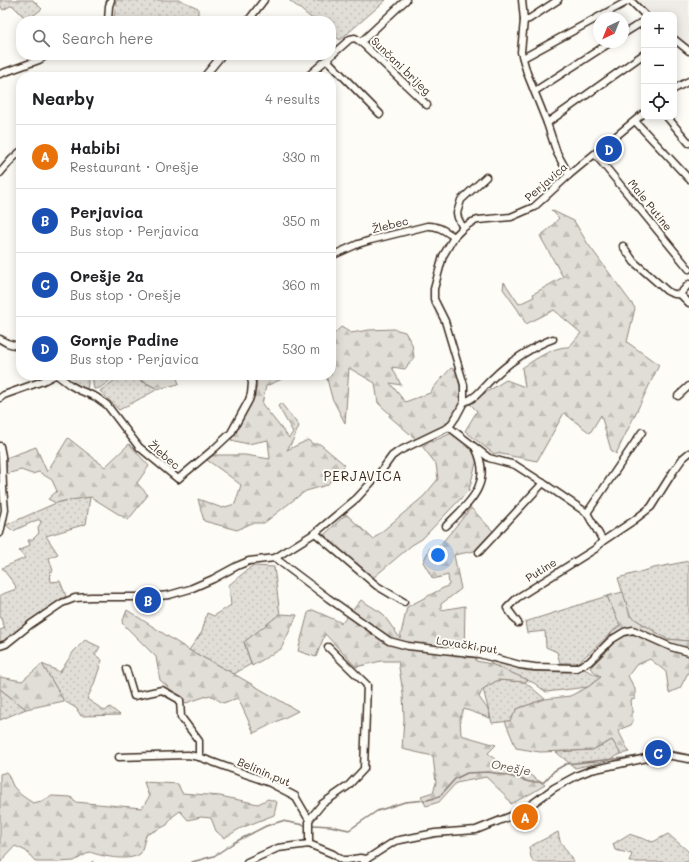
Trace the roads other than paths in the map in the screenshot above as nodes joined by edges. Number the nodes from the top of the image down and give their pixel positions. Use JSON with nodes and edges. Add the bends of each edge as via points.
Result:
{"nodes":[{"id":1,"x":111,"y":0,"type":"edge"},
{"id":2,"x":264,"y":0,"type":"edge"},
{"id":3,"x":406,"y":0,"type":"edge"},
{"id":4,"x":522,"y":0,"type":"edge"},
{"id":5,"x":558,"y":0,"type":"edge"},
{"id":6,"x":630,"y":0,"type":"edge"},
{"id":7,"x":643,"y":12,"type":"edge"},
{"id":8,"x":108,"y":16,"type":"edge"},
{"id":9,"x":252,"y":16,"type":"edge"},
{"id":10,"x":524,"y":20,"type":"junction"},
{"id":11,"x":641,"y":23,"type":"edge"},
{"id":12,"x":629,"y":30,"type":"edge"},
{"id":13,"x":677,"y":41,"type":"edge"},
{"id":14,"x":361,"y":42,"type":"junction"},
{"id":15,"x":602,"y":48,"type":"edge"},
{"id":16,"x":689,"y":51,"type":"edge"},
{"id":17,"x":336,"y":52,"type":"edge"},
{"id":18,"x":641,"y":56,"type":"edge"},
{"id":19,"x":523,"y":58,"type":"junction"},
{"id":20,"x":39,"y":60,"type":"edge"},
{"id":21,"x":218,"y":60,"type":"edge"},
{"id":22,"x":327,"y":60,"type":"joint"},
{"id":23,"x":208,"y":72,"type":"edge"},
{"id":24,"x":313,"y":72,"type":"edge"},
{"id":25,"x":0,"y":74,"type":"edge"},
{"id":26,"x":689,"y":82,"type":"edge"},
{"id":27,"x":677,"y":88,"type":"edge"},
{"id":28,"x":535,"y":91,"type":"junction"},
{"id":29,"x":427,"y":105,"type":"dead end"},
{"id":30,"x":380,"y":114,"type":"dead end"},
{"id":31,"x":641,"y":116,"type":"edge"},
{"id":32,"x":670,"y":120,"type":"edge"},
{"id":33,"x":635,"y":121,"type":"junction"},
{"id":34,"x":547,"y":123,"type":"junction"},
{"id":35,"x":689,"y":143,"type":"edge"},
{"id":36,"x":595,"y":154,"type":"junction"},
{"id":37,"x":16,"y":156,"type":"edge"},
{"id":38,"x":0,"y":173,"type":"edge"},
{"id":39,"x":569,"y":175,"type":"junction"},
{"id":40,"x":486,"y":177,"type":"dead end"},
{"id":41,"x":689,"y":179,"type":"edge"},
{"id":42,"x":463,"y":228,"type":"junction"},
{"id":43,"x":454,"y":237,"type":"junction"},
{"id":44,"x":623,"y":246,"type":"dead end"},
{"id":45,"x":336,"y":254,"type":"edge"},
{"id":46,"x":689,"y":269,"type":"edge"},
{"id":47,"x":689,"y":284,"type":"edge"},
{"id":48,"x":680,"y":294,"type":"junction"},
{"id":49,"x":689,"y":302,"type":"edge"},
{"id":50,"x":0,"y":339,"type":"edge"},
{"id":51,"x":553,"y":339,"type":"dead end"},
{"id":52,"x":16,"y":346,"type":"edge"},
{"id":53,"x":46,"y":380,"type":"edge"},
{"id":54,"x":64,"y":380,"type":"edge"},
{"id":55,"x":251,"y":380,"type":"edge"},
{"id":56,"x":689,"y":386,"type":"edge"},
{"id":57,"x":678,"y":396,"type":"dead end"},
{"id":58,"x":0,"y":398,"type":"edge"},
{"id":59,"x":464,"y":402,"type":"junction"},
{"id":60,"x":449,"y":427,"type":"junction"},
{"id":61,"x":642,"y":432,"type":"dead end"},
{"id":62,"x":0,"y":446,"type":"edge"},
{"id":63,"x":475,"y":447,"type":"junction"},
{"id":64,"x":689,"y":453,"type":"edge"},
{"id":65,"x":543,"y":483,"type":"junction"},
{"id":66,"x":587,"y":513,"type":"junction"},
{"id":67,"x":446,"y":526,"type":"dead end"},
{"id":68,"x":0,"y":533,"type":"edge"},
{"id":69,"x":315,"y":534,"type":"junction"},
{"id":70,"x":603,"y":541,"type":"junction"},
{"id":71,"x":479,"y":552,"type":"dead end"},
{"id":72,"x":275,"y":558,"type":"junction"},
{"id":73,"x":404,"y":602,"type":"dead end"},
{"id":74,"x":518,"y":623,"type":"dead end"},
{"id":75,"x":0,"y":646,"type":"edge"},
{"id":76,"x":328,"y":647,"type":"dead end"},
{"id":77,"x":689,"y":652,"type":"edge"},
{"id":78,"x":126,"y":669,"type":"dead end"},
{"id":79,"x":119,"y":757,"type":"dead end"},
{"id":80,"x":199,"y":757,"type":"junction"},
{"id":81,"x":689,"y":760,"type":"edge"},
{"id":82,"x":309,"y":820,"type":"junction"},
{"id":83,"x":309,"y":844,"type":"junction"},
{"id":84,"x":366,"y":861,"type":"edge"},
{"id":85,"x":247,"y":862,"type":"edge"}],
"edges":[{"from":1,"to":8,"type":"street"},
{"from":2,"to":9,"type":"street"},
{"from":3,"to":14,"type":"street","name":"Sunčani brijeg"},
{"from":4,"to":10,"type":"street"},
{"from":5,"to":10,"type":"street"},
{"from":6,"to":7,"type":"street"},
{"from":6,"to":19,"type":"street"},
{"from":10,"to":19,"type":"street","via":[[521,52]]},
{"from":11,"to":12,"type":"street"},
{"from":13,"to":16,"type":"street"},
{"from":14,"to":17,"type":"street","name":"Sunčani brijeg","via":[[355,38],[350,39]]},
{"from":14,"to":29,"type":"street","name":"Sunčani brijeg"},
{"from":15,"to":28,"type":"street"},
{"from":18,"to":34,"type":"street"},
{"from":19,"to":28,"type":"street"},
{"from":20,"to":25,"type":"street"},
{"from":21,"to":23,"type":"street"},
{"from":22,"to":24,"type":"street","name":"Sunčani brijeg"},
{"from":22,"to":30,"type":"street"},
{"from":26,"to":27,"type":"street"},
{"from":28,"to":34,"type":"street"},
{"from":31,"to":33,"type":"street","name":"Perjavica"},
{"from":32,"to":35,"type":"street"},
{"from":33,"to":36,"type":"street","name":"Perjavica"},
{"from":33,"to":41,"type":"street"},
{"from":34,"to":39,"type":"street","via":[[557,153]]},
{"from":36,"to":39,"type":"street","name":"Perjavica"},
{"from":36,"to":46,"type":"street","name":"Male Putine"},
{"from":37,"to":38,"type":"street"},
{"from":39,"to":42,"type":"street","name":"Perjavica","via":[[530,210],[511,217],[478,220]]},
{"from":40,"to":42,"type":"street","via":[[461,200],[457,213]]},
{"from":42,"to":43,"type":"street","name":"Perjavica"},
{"from":43,"to":45,"type":"street","name":"Žlebec","via":[[433,225],[371,240]]},
{"from":43,"to":59,"type":"street","name":"Perjavica","via":[[443,256],[434,289],[434,299],[445,321],[464,385]]},
{"from":44,"to":48,"type":"street","via":[[634,262],[667,291]]},
{"from":47,"to":48,"type":"street"},
{"from":48,"to":49,"type":"street"},
{"from":50,"to":52,"type":"street"},
{"from":51,"to":59,"type":"street","via":[[518,357],[475,397]]},
{"from":53,"to":58,"type":"street"},
{"from":54,"to":55,"type":"street","name":"Žlebec","via":[[107,405],[140,447],[178,479],[231,433],[249,400]]},
{"from":56,"to":57,"type":"street"},
{"from":59,"to":60,"type":"street"},
{"from":60,"to":63,"type":"street"},
{"from":60,"to":69,"type":"street","via":[[392,456],[357,498]]},
{"from":61,"to":66,"type":"street"},
{"from":62,"to":68,"type":"street","via":[[5,505]]},
{"from":63,"to":65,"type":"street","via":[[489,458],[515,466]]},
{"from":63,"to":67,"type":"street","via":[[480,458],[482,474],[478,488],[474,497]]},
{"from":64,"to":70,"type":"street","name":"Putine","via":[[673,472],[652,507]]},
{"from":65,"to":66,"type":"street"},
{"from":65,"to":71,"type":"street"},
{"from":66,"to":70,"type":"street"},
{"from":69,"to":72,"type":"street"},
{"from":69,"to":73,"type":"street","via":[[376,586]]},
{"from":70,"to":74,"type":"street","name":"Putine","via":[[595,549],[517,598],[507,608]]},
{"from":72,"to":75,"type":"street","via":[[249,561],[190,589],[169,595],[75,598],[62,603]]},
{"from":72,"to":77,"type":"street","name":"Lovački put","via":[[389,641],[408,646],[479,654],[535,667],[576,668],[589,662],[611,640],[633,630]]},
{"from":76,"to":82,"type":"street","via":[[367,685],[364,768],[348,786],[322,804]]},
{"from":78,"to":80,"type":"street","via":[[134,696],[162,690],[180,700],[181,717],[199,741]]},
{"from":79,"to":80,"type":"street","name":"Belinin put"},
{"from":80,"to":82,"type":"street","name":"Belinin put","via":[[270,783],[294,796]]},
{"from":81,"to":84,"type":"street","via":[[661,755],[591,770],[554,788],[521,812],[476,830],[435,833],[395,841]]},
{"from":82,"to":83,"type":"street"},
{"from":83,"to":84,"type":"street","via":[[342,860],[360,858]]},
{"from":83,"to":85,"type":"street","via":[[278,848]]}]}
